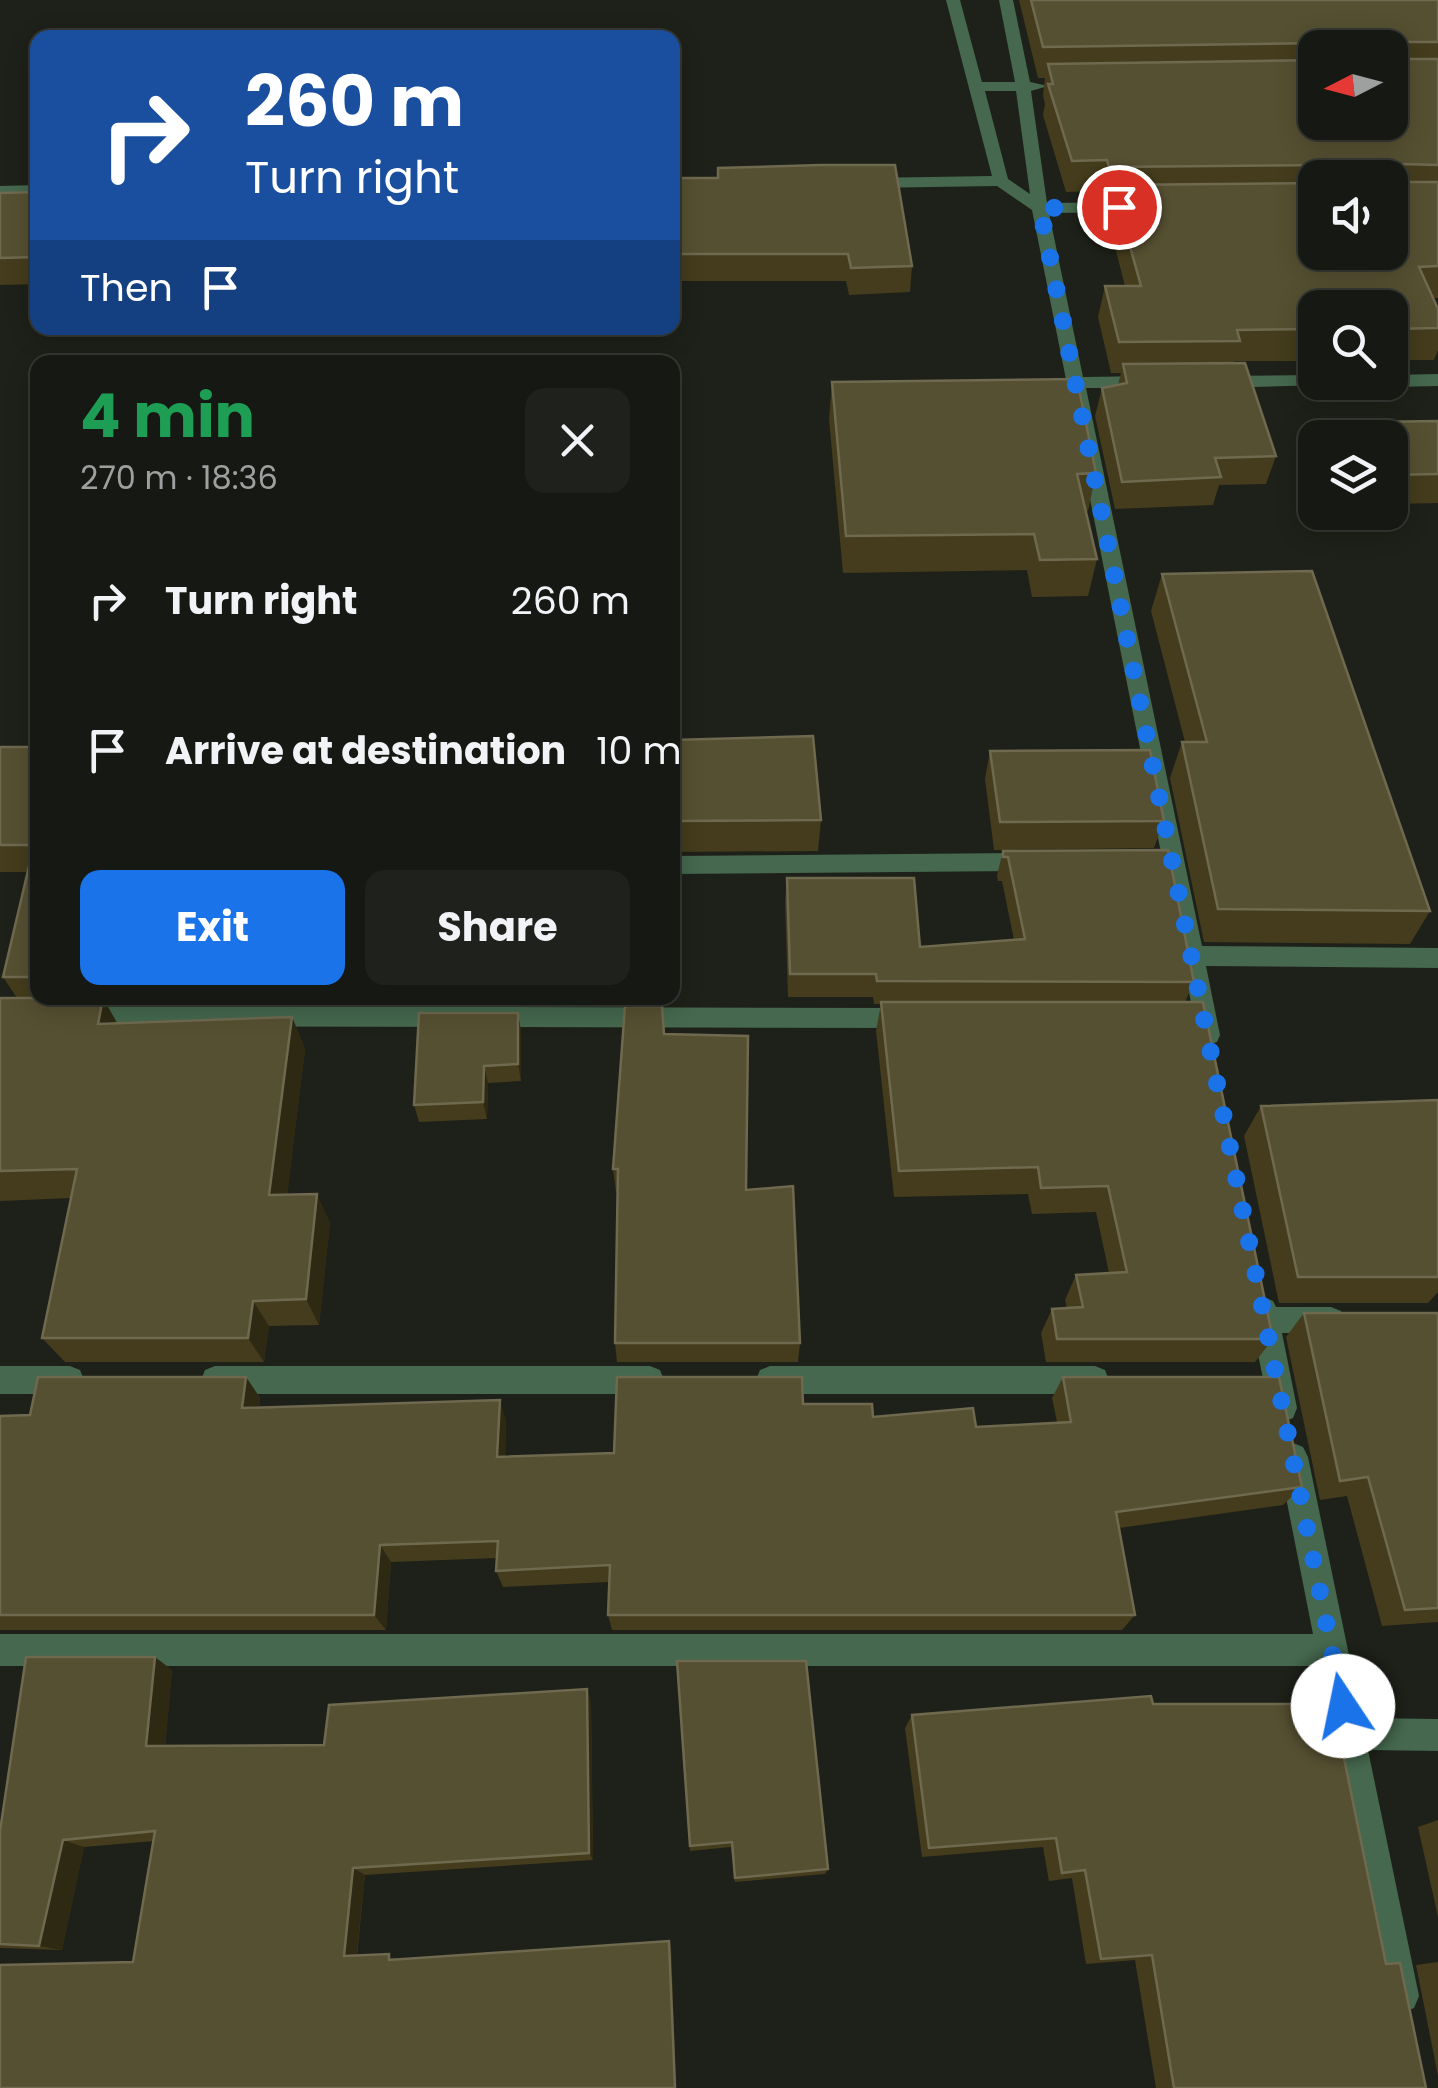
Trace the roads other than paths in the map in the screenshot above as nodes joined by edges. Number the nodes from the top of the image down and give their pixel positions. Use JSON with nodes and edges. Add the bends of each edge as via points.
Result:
{"nodes":[{"id":1,"x":954,"y":0,"type":"edge"},
{"id":2,"x":1006,"y":0,"type":"edge"},
{"id":3,"x":1024,"y":86,"type":"junction"},
{"id":4,"x":1062,"y":86,"type":"edge"},
{"id":5,"x":974,"y":87,"type":"junction"},
{"id":6,"x":1001,"y":181,"type":"junction"},
{"id":7,"x":846,"y":183,"type":"edge"},
{"id":8,"x":30,"y":190,"type":"edge"},
{"id":9,"x":0,"y":191,"type":"edge"},
{"id":10,"x":1158,"y":207,"type":"edge"},
{"id":11,"x":1040,"y":208,"type":"junction"},
{"id":12,"x":1408,"y":380,"type":"edge"},
{"id":13,"x":1438,"y":380,"type":"edge"},
{"id":14,"x":1298,"y":381,"type":"edge"},
{"id":15,"x":1077,"y":383,"type":"junction"},
{"id":16,"x":1058,"y":862,"type":"edge"},
{"id":17,"x":680,"y":865,"type":"edge"},
{"id":18,"x":1192,"y":956,"type":"junction"},
{"id":19,"x":1438,"y":958,"type":"edge"},
{"id":20,"x":59,"y":1016,"type":"edge"},
{"id":21,"x":928,"y":1018,"type":"edge"},
{"id":22,"x":1212,"y":1056,"type":"edge"},
{"id":23,"x":1258,"y":1282,"type":"edge"},
{"id":24,"x":1266,"y":1320,"type":"junction"},
{"id":25,"x":1361,"y":1320,"type":"edge"},
{"id":26,"x":0,"y":1380,"type":"edge"},
{"id":27,"x":100,"y":1380,"type":"edge"},
{"id":28,"x":180,"y":1380,"type":"edge"},
{"id":29,"x":678,"y":1380,"type":"edge"},
{"id":30,"x":738,"y":1380,"type":"edge"},
{"id":31,"x":1118,"y":1380,"type":"edge"},
{"id":32,"x":0,"y":1650,"type":"edge"},
{"id":33,"x":1333,"y":1650,"type":"junction"},
{"id":34,"x":1349,"y":1734,"type":"junction"},
{"id":35,"x":1438,"y":1735,"type":"edge"},
{"id":36,"x":1405,"y":2014,"type":"edge"}],
"edges":[{"from":1,"to":5,"type":"street"},
{"from":2,"to":3,"type":"street"},
{"from":3,"to":4,"type":"street"},
{"from":3,"to":5,"type":"street"},
{"from":3,"to":11,"type":"street"},
{"from":5,"to":6,"type":"street"},
{"from":6,"to":7,"type":"street"},
{"from":6,"to":11,"type":"street"},
{"from":8,"to":9,"type":"street"},
{"from":10,"to":11,"type":"street"},
{"from":11,"to":15,"type":"street"},
{"from":12,"to":13,"type":"street"},
{"from":14,"to":15,"type":"street"},
{"from":15,"to":18,"type":"street","via":[[1163,861]]},
{"from":16,"to":17,"type":"street"},
{"from":18,"to":19,"type":"street"},
{"from":18,"to":22,"type":"street","via":[[1194,1018]]},
{"from":20,"to":21,"type":"street"},
{"from":23,"to":24,"type":"street"},
{"from":24,"to":25,"type":"street"},
{"from":24,"to":33,"type":"street","via":[[1267,1380]]},
{"from":26,"to":27,"type":"street"},
{"from":28,"to":29,"type":"street"},
{"from":30,"to":31,"type":"street"},
{"from":32,"to":33,"type":"street"},
{"from":33,"to":34,"type":"street"},
{"from":34,"to":35,"type":"street"},
{"from":34,"to":36,"type":"street"}]}
